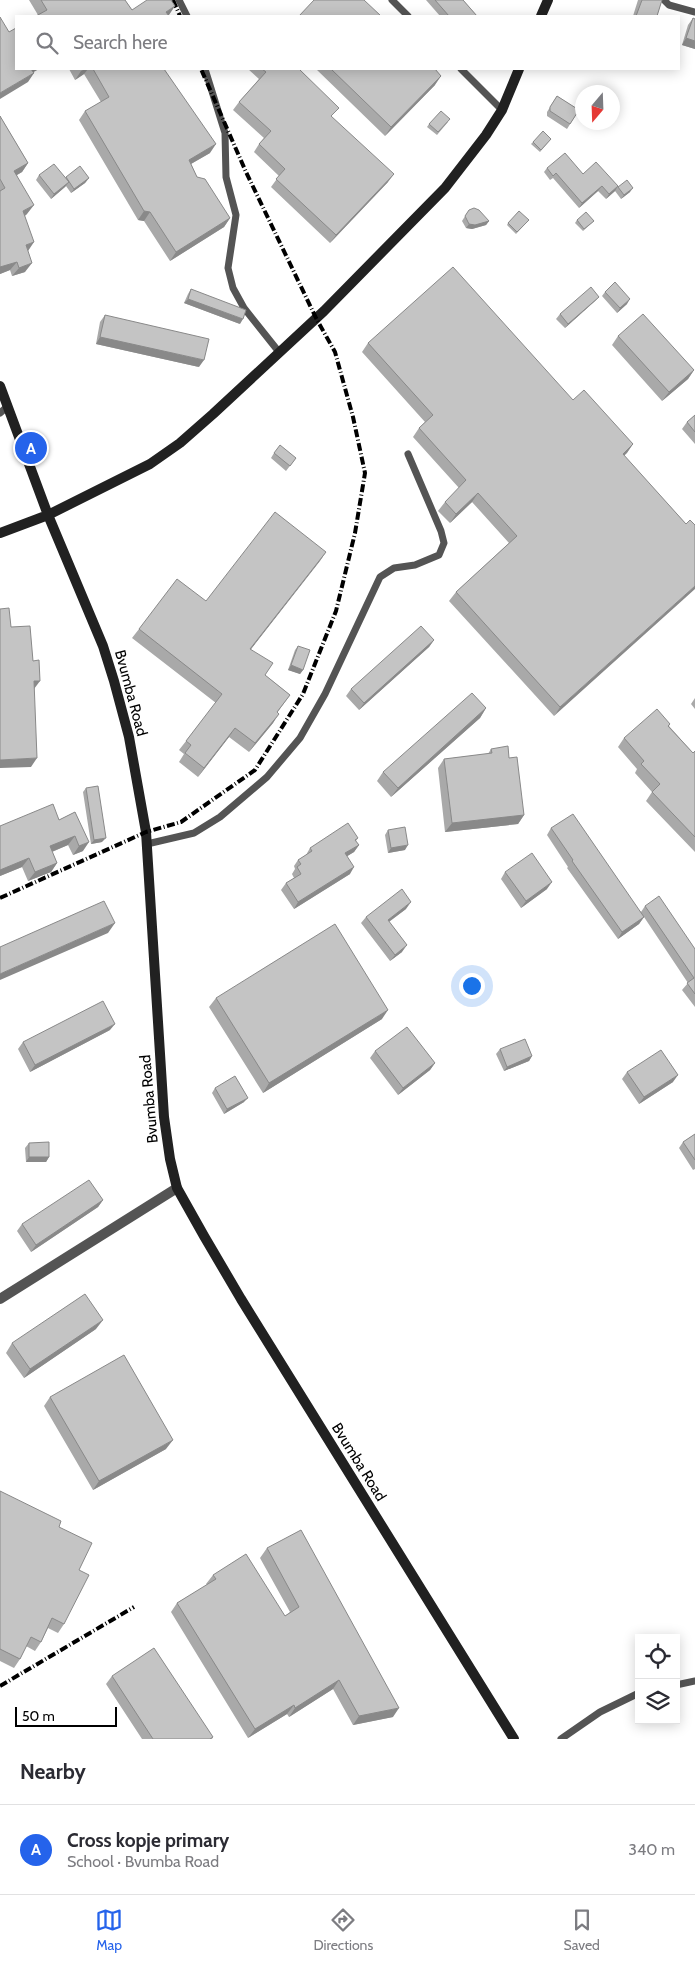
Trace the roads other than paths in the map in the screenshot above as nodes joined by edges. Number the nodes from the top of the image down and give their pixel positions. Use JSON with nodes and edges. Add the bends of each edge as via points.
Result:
{"nodes":[{"id":1,"x":179,"y":0,"type":"edge"},
{"id":2,"x":392,"y":0,"type":"edge"},
{"id":3,"x":548,"y":0,"type":"edge"},
{"id":4,"x":664,"y":0,"type":"edge"},
{"id":5,"x":695,"y":12,"type":"edge"},
{"id":6,"x":186,"y":15,"type":"edge"},
{"id":7,"x":407,"y":15,"type":"edge"},
{"id":8,"x":541,"y":15,"type":"edge"},
{"id":9,"x":205,"y":70,"type":"edge"},
{"id":10,"x":462,"y":70,"type":"edge"},
{"id":11,"x":519,"y":70,"type":"edge"},
{"id":12,"x":502,"y":110,"type":"junction"},
{"id":13,"x":279,"y":352,"type":"junction"},
{"id":14,"x":0,"y":386,"type":"edge"},
{"id":15,"x":4,"y":410,"type":"edge"},
{"id":16,"x":408,"y":454,"type":"dead end"},
{"id":17,"x":48,"y":514,"type":"junction"},
{"id":18,"x":0,"y":533,"type":"edge"},
{"id":19,"x":147,"y":844,"type":"junction"},
{"id":20,"x":178,"y":1188,"type":"junction"},
{"id":21,"x":0,"y":1299,"type":"edge"},
{"id":22,"x":695,"y":1681,"type":"edge"},
{"id":23,"x":680,"y":1684,"type":"edge"},
{"id":24,"x":635,"y":1695,"type":"edge"},
{"id":25,"x":514,"y":1739,"type":"edge"},
{"id":26,"x":561,"y":1739,"type":"edge"}],
"edges":[{"from":1,"to":6,"type":"lane"},
{"from":2,"to":7,"type":"lane"},
{"from":3,"to":8,"type":"street"},
{"from":4,"to":5,"type":"lane","via":[[669,5]]},
{"from":9,"to":13,"type":"lane","via":[[225,132],[226,177],[236,215],[228,268],[233,288],[244,308]]},
{"from":10,"to":12,"type":"lane"},
{"from":11,"to":12,"type":"street"},
{"from":12,"to":13,"type":"street","via":[[445,188]]},
{"from":13,"to":17,"type":"street","via":[[180,443],[150,464]]},
{"from":14,"to":15,"type":"street","name":"Bvumba Road"},
{"from":15,"to":17,"type":"street","name":"Bvumba Road"},
{"from":16,"to":19,"type":"lane","via":[[441,531],[444,543],[439,555],[415,565],[394,568],[380,577],[325,694],[300,738],[267,777],[220,818],[194,833]]},
{"from":17,"to":18,"type":"street"},
{"from":17,"to":19,"type":"street","name":"Bvumba Road","via":[[103,646],[114,681],[129,738]]},
{"from":19,"to":20,"type":"street","name":"Bvumba Road","via":[[164,1117]]},
{"from":20,"to":21,"type":"street"},
{"from":20,"to":25,"type":"street","name":"Bvumba Road","via":[[246,1307]]},
{"from":22,"to":23,"type":"lane"},
{"from":24,"to":26,"type":"lane","via":[[600,1712]]}]}
